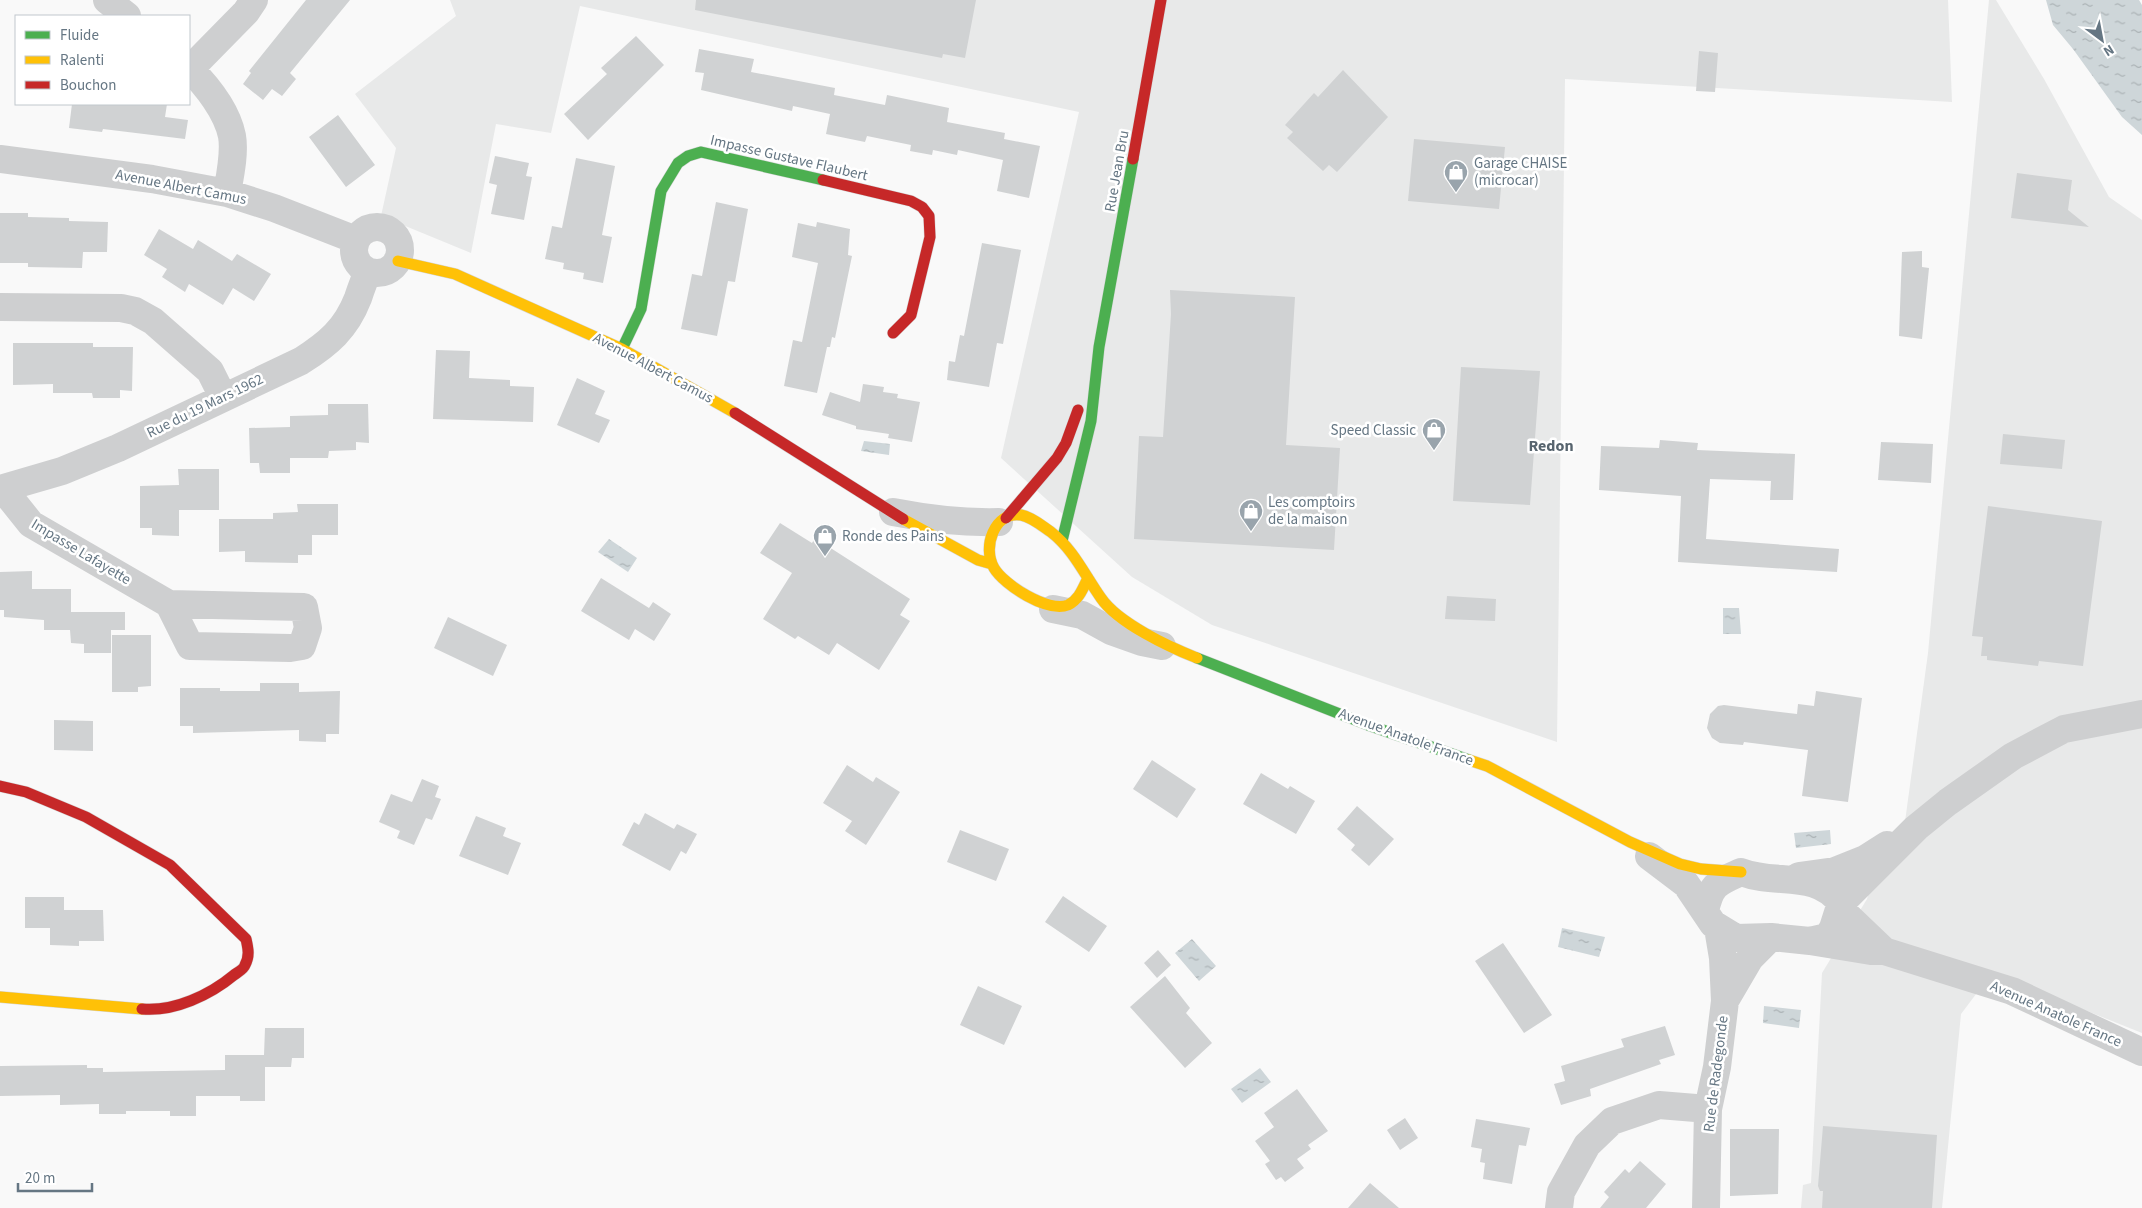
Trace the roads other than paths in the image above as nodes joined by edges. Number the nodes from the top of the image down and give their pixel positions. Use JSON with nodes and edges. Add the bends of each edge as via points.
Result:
{"nodes":[{"id":1,"x":107,"y":0,"type":"edge"},
{"id":2,"x":254,"y":0,"type":"edge"},
{"id":3,"x":1161,"y":0,"type":"edge"},
{"id":4,"x":126,"y":15,"type":"edge"},
{"id":5,"x":190,"y":68,"type":"edge"},
{"id":6,"x":190,"y":70,"type":"edge"},
{"id":7,"x":0,"y":159,"type":"edge"},
{"id":8,"x":226,"y":193,"type":"junction"},
{"id":9,"x":356,"y":240,"type":"junction"},
{"id":10,"x":398,"y":260,"type":"junction"},
{"id":11,"x":368,"y":272,"type":"junction"},
{"id":12,"x":0,"y":307,"type":"edge"},
{"id":13,"x":893,"y":332,"type":"dead end"},
{"id":14,"x":1099,"y":347,"type":"junction"},
{"id":15,"x":622,"y":349,"type":"junction"},
{"id":16,"x":223,"y":397,"type":"junction"},
{"id":17,"x":1,"y":489,"type":"edge"},
{"id":18,"x":890,"y":512,"type":"junction"},
{"id":19,"x":1002,"y":520,"type":"junction"},
{"id":20,"x":1062,"y":541,"type":"junction"},
{"id":21,"x":992,"y":564,"type":"junction"},
{"id":22,"x":1088,"y":578,"type":"junction"},
{"id":23,"x":169,"y":604,"type":"dead end"},
{"id":24,"x":1053,"y":609,"type":"junction"},
{"id":25,"x":1174,"y":649,"type":"junction"},
{"id":26,"x":2142,"y":714,"type":"edge"},
{"id":27,"x":0,"y":786,"type":"edge"},
{"id":28,"x":1916,"y":828,"type":"junction"},
{"id":29,"x":1630,"y":842,"type":"junction"},
{"id":30,"x":1741,"y":872,"type":"junction"},
{"id":31,"x":1783,"y":879,"type":"junction"},
{"id":32,"x":1840,"y":906,"type":"junction"},
{"id":33,"x":1711,"y":919,"type":"junction"},
{"id":34,"x":1771,"y":937,"type":"junction"},
{"id":35,"x":1810,"y":941,"type":"junction"},
{"id":36,"x":1884,"y":951,"type":"junction"},
{"id":37,"x":0,"y":997,"type":"edge"},
{"id":38,"x":1725,"y":1001,"type":"junction"},
{"id":39,"x":2142,"y":1052,"type":"edge"},
{"id":40,"x":1708,"y":1109,"type":"junction"},
{"id":41,"x":1558,"y":1208,"type":"edge"},
{"id":42,"x":1706,"y":1208,"type":"edge"}],
"edges":[{"from":1,"to":4,"type":"street"},
{"from":2,"to":5,"type":"street"},
{"from":3,"to":14,"type":"street","name":"Rue Jean Bru"},
{"from":6,"to":8,"type":"street","via":[[205,86],[224,116],[232,137]]},
{"from":7,"to":8,"type":"street","name":"Avenue Albert Camus","via":[[152,179]]},
{"from":8,"to":9,"type":"street","name":"Avenue Albert Camus"},
{"from":9,"to":10,"type":"street","via":[[370,228],[389,230],[398,241]]},
{"from":9,"to":11,"type":"street","via":[[355,259]]},
{"from":10,"to":11,"type":"street","via":[[382,273]]},
{"from":10,"to":15,"type":"street","name":"Avenue Albert Camus","via":[[455,274]]},
{"from":11,"to":16,"type":"street","name":"Rue du 19 Mars 1962","via":[[352,310],[338,334],[326,345],[301,361]]},
{"from":12,"to":16,"type":"street","via":[[121,308],[135,311],[153,321],[210,371]]},
{"from":13,"to":15,"type":"street","name":"Impasse Gustave Flaubert","via":[[911,314],[930,237],[931,226],[926,210],[903,199],[701,152],[678,164],[661,191],[641,309]]},
{"from":14,"to":19,"type":"street","name":"Rue Jean Bru","via":[[1066,443],[1057,458]]},
{"from":14,"to":20,"type":"street","name":"Rue Jean Bru","via":[[1091,421]]},
{"from":15,"to":18,"type":"street","name":"Avenue Albert Camus","via":[[735,413]]},
{"from":16,"to":17,"type":"street","name":"Rue du 19 Mars 1962","via":[[118,448],[62,471]]},
{"from":17,"to":23,"type":"street","name":"Impasse Lafayette","via":[[31,524]]},
{"from":18,"to":19,"type":"street","name":"Avenue Albert Camus","via":[[967,523]]},
{"from":18,"to":21,"type":"street","name":"Avenue Albert Camus","via":[[978,560]]},
{"from":19,"to":20,"type":"street","via":[[1020,514],[1027,516]]},
{"from":19,"to":21,"type":"street","via":[[989,541]]},
{"from":20,"to":22,"type":"street","via":[[1082,565]]},
{"from":21,"to":24,"type":"street","via":[[998,573],[1039,604]]},
{"from":22,"to":24,"type":"street","via":[[1084,592],[1070,603]]},
{"from":22,"to":25,"type":"street","name":"Avenue Anatole France","via":[[1102,600],[1124,619]]},
{"from":24,"to":25,"type":"street","name":"Avenue Anatole France","via":[[1082,615],[1142,642]]},
{"from":25,"to":29,"type":"street","name":"Avenue Anatole France","via":[[1368,725],[1487,766]]},
{"from":26,"to":28,"type":"street","via":[[2064,729],[2013,756]]},
{"from":27,"to":37,"type":"street","via":[[26,792],[86,817],[170,865],[246,939],[249,952],[245,967],[222,985],[192,1000],[155,1010]]},
{"from":28,"to":31,"type":"street","via":[[1865,858],[1835,871]]},
{"from":28,"to":32,"type":"street"},
{"from":29,"to":30,"type":"street","name":"Avenue Anatole France","via":[[1680,864]]},
{"from":29,"to":33,"type":"street","name":"Avenue Anatole France","via":[[1677,875]]},
{"from":30,"to":31,"type":"street","via":[[1769,880]]},
{"from":30,"to":33,"type":"street","via":[[1712,888],[1709,893]]},
{"from":31,"to":32,"type":"street","name":"Avenue Anatole France","via":[[1822,885],[1834,893]]},
{"from":32,"to":35,"type":"street","via":[[1829,935]]},
{"from":32,"to":36,"type":"street","name":"Avenue Anatole France"},
{"from":33,"to":34,"type":"street","name":"Avenue Anatole France","via":[[1736,938]]},
{"from":33,"to":38,"type":"street","name":"Rue de Radegonde","via":[[1723,958]]},
{"from":34,"to":35,"type":"street","name":"Avenue Anatole France"},
{"from":34,"to":38,"type":"street","name":"Rue de Radegonde","via":[[1750,958]]},
{"from":35,"to":36,"type":"street","name":"Avenue Anatole France"},
{"from":36,"to":39,"type":"street","name":"Avenue Anatole France","via":[[2012,991]]},
{"from":38,"to":40,"type":"street","name":"Rue de Radegonde"},
{"from":40,"to":41,"type":"street","via":[[1659,1105],[1612,1121],[1587,1145],[1561,1192]]},
{"from":40,"to":42,"type":"street","name":"Rue de Radegonde"}]}
